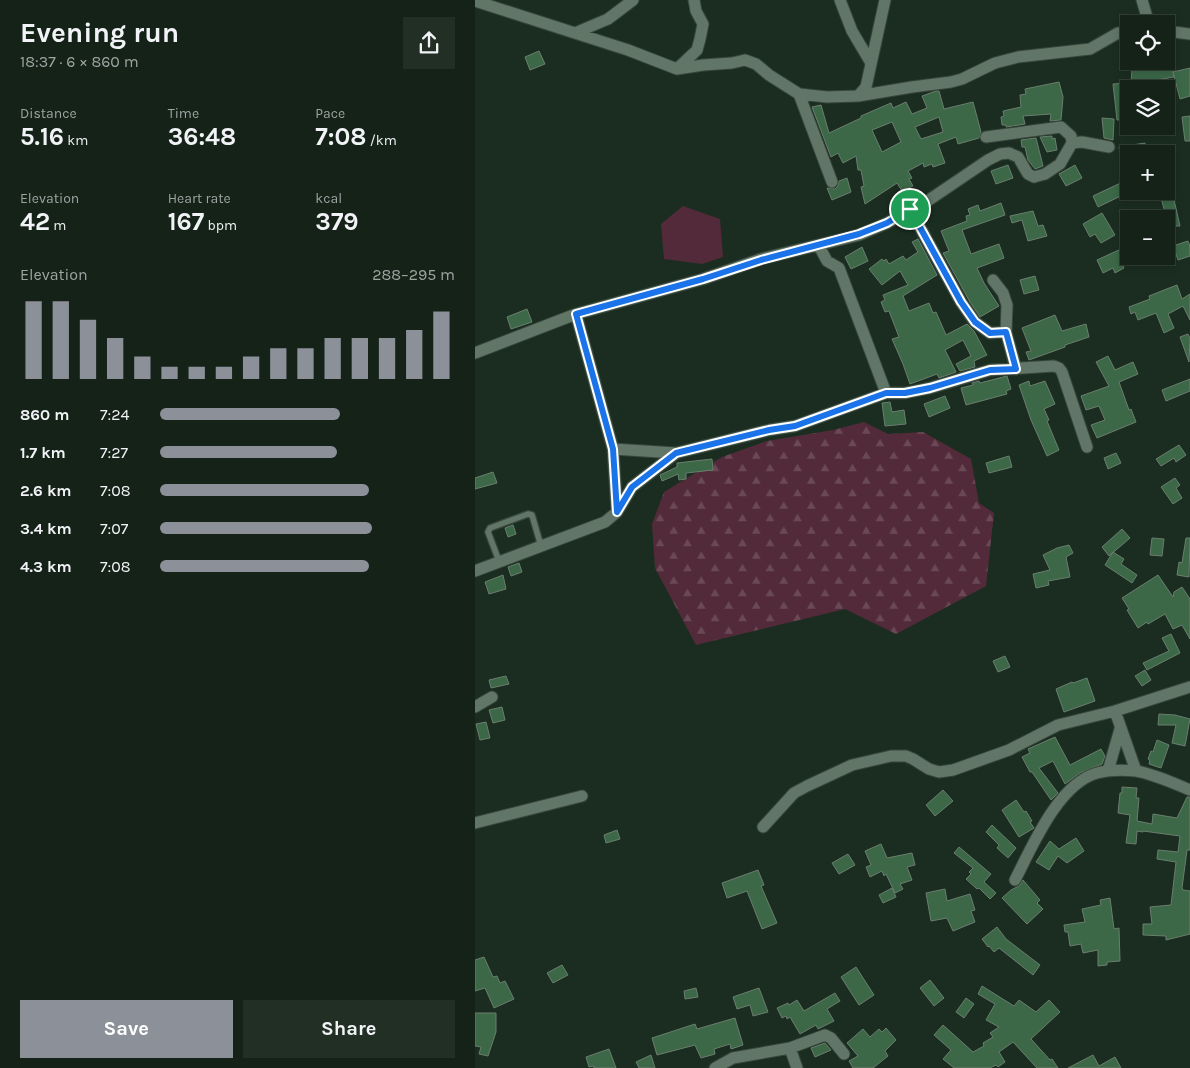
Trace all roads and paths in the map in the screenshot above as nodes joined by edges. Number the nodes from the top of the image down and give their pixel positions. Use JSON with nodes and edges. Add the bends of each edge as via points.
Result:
{"nodes":[{"id":1,"x":633,"y":0,"type":"edge"},
{"id":2,"x":694,"y":0,"type":"edge"},
{"id":3,"x":840,"y":0,"type":"edge"},
{"id":4,"x":885,"y":0,"type":"edge"},
{"id":5,"x":1142,"y":0,"type":"edge"},
{"id":6,"x":475,"y":1,"type":"edge"},
{"id":7,"x":1146,"y":15,"type":"edge"},
{"id":8,"x":1175,"y":32,"type":"edge"},
{"id":9,"x":575,"y":33,"type":"junction"},
{"id":10,"x":1120,"y":33,"type":"edge"},
{"id":11,"x":1190,"y":34,"type":"edge"},
{"id":12,"x":871,"y":63,"type":"junction"},
{"id":13,"x":677,"y":69,"type":"junction"},
{"id":14,"x":866,"y":86,"type":"junction"},
{"id":15,"x":799,"y":94,"type":"junction"},
{"id":16,"x":876,"y":94,"type":"junction"},
{"id":17,"x":858,"y":96,"type":"junction"},
{"id":18,"x":986,"y":137,"type":"dead end"},
{"id":19,"x":1072,"y":143,"type":"junction"},
{"id":20,"x":1109,"y":147,"type":"dead end"},
{"id":21,"x":832,"y":182,"type":"dead end"},
{"id":22,"x":910,"y":209,"type":"junction"},
{"id":23,"x":819,"y":246,"type":"junction"},
{"id":24,"x":993,"y":280,"type":"dead end"},
{"id":25,"x":576,"y":314,"type":"junction"},
{"id":26,"x":1006,"y":332,"type":"junction"},
{"id":27,"x":475,"y":353,"type":"edge"},
{"id":28,"x":1016,"y":369,"type":"junction"},
{"id":29,"x":886,"y":393,"type":"junction"},
{"id":30,"x":1087,"y":448,"type":"dead end"},
{"id":31,"x":613,"y":449,"type":"junction"},
{"id":32,"x":676,"y":453,"type":"junction"},
{"id":33,"x":617,"y":512,"type":"junction"},
{"id":34,"x":541,"y":546,"type":"junction"},
{"id":35,"x":499,"y":561,"type":"junction"},
{"id":36,"x":475,"y":571,"type":"edge"},
{"id":37,"x":1190,"y":687,"type":"edge"},
{"id":38,"x":492,"y":698,"type":"dead end"},
{"id":39,"x":475,"y":707,"type":"edge"},
{"id":40,"x":1115,"y":711,"type":"junction"},
{"id":41,"x":1120,"y":729,"type":"junction"},
{"id":42,"x":1108,"y":771,"type":"junction"},
{"id":43,"x":1136,"y":771,"type":"junction"},
{"id":44,"x":1190,"y":790,"type":"edge"},
{"id":45,"x":582,"y":796,"type":"dead end"},
{"id":46,"x":475,"y":823,"type":"edge"},
{"id":47,"x":763,"y":827,"type":"dead end"},
{"id":48,"x":1015,"y":880,"type":"dead end"},
{"id":49,"x":790,"y":1048,"type":"junction"},
{"id":50,"x":844,"y":1054,"type":"dead end"},
{"id":51,"x":715,"y":1068,"type":"edge"},
{"id":52,"x":797,"y":1068,"type":"edge"}],
"edges":[{"from":1,"to":9,"type":"street","via":[[608,19]]},
{"from":2,"to":13,"type":"street","via":[[703,24],[700,39],[697,50]]},
{"from":3,"to":12,"type":"street"},
{"from":4,"to":12,"type":"street"},
{"from":5,"to":7,"type":"street"},
{"from":6,"to":9,"type":"street"},
{"from":8,"to":11,"type":"street"},
{"from":9,"to":13,"type":"street"},
{"from":10,"to":16,"type":"street","via":[[1090,49],[1018,57],[951,82]]},
{"from":12,"to":14,"type":"street"},
{"from":13,"to":15,"type":"street","via":[[745,60]]},
{"from":14,"to":16,"type":"street"},
{"from":14,"to":17,"type":"street"},
{"from":15,"to":17,"type":"street"},
{"from":15,"to":21,"type":"street"},
{"from":16,"to":17,"type":"street"},
{"from":18,"to":19,"type":"street","via":[[1061,126],[1071,136]]},
{"from":19,"to":20,"type":"street"},
{"from":19,"to":22,"type":"street","via":[[1060,164],[1045,174],[1035,177],[1028,174],[1018,157],[1000,154]]},
{"from":22,"to":23,"type":"street","via":[[887,223]]},
{"from":22,"to":26,"type":"street","via":[[949,282],[975,322],[990,333]]},
{"from":23,"to":25,"type":"street"},
{"from":23,"to":29,"type":"street","via":[[827,261],[839,268]]},
{"from":24,"to":26,"type":"street","via":[[1007,305]]},
{"from":25,"to":27,"type":"street"},
{"from":25,"to":31,"type":"street"},
{"from":26,"to":28,"type":"street"},
{"from":28,"to":29,"type":"street","via":[[990,370],[930,388]]},
{"from":28,"to":30,"type":"street","via":[[1059,368]]},
{"from":29,"to":32,"type":"street","via":[[795,426]]},
{"from":31,"to":32,"type":"street"},
{"from":31,"to":33,"type":"street"},
{"from":32,"to":33,"type":"street","via":[[632,487]]},
{"from":33,"to":34,"type":"street","via":[[605,522]]},
{"from":34,"to":35,"type":"street"},
{"from":34,"to":35,"type":"lane","via":[[532,516],[527,514],[488,532]]},
{"from":35,"to":36,"type":"street"},
{"from":37,"to":40,"type":"street"},
{"from":38,"to":39,"type":"street"},
{"from":40,"to":41,"type":"street"},
{"from":40,"to":47,"type":"street","via":[[1058,725],[1009,750],[953,770],[939,772],[906,756],[852,765],[794,794]]},
{"from":41,"to":42,"type":"street"},
{"from":41,"to":43,"type":"street"},
{"from":42,"to":43,"type":"street"},
{"from":42,"to":48,"type":"street","via":[[1081,780],[1053,809]]},
{"from":43,"to":44,"type":"street"},
{"from":45,"to":46,"type":"street"},
{"from":49,"to":50,"type":"street","via":[[825,1035]]},
{"from":49,"to":51,"type":"street","via":[[733,1058]]},
{"from":49,"to":52,"type":"street"}]}
